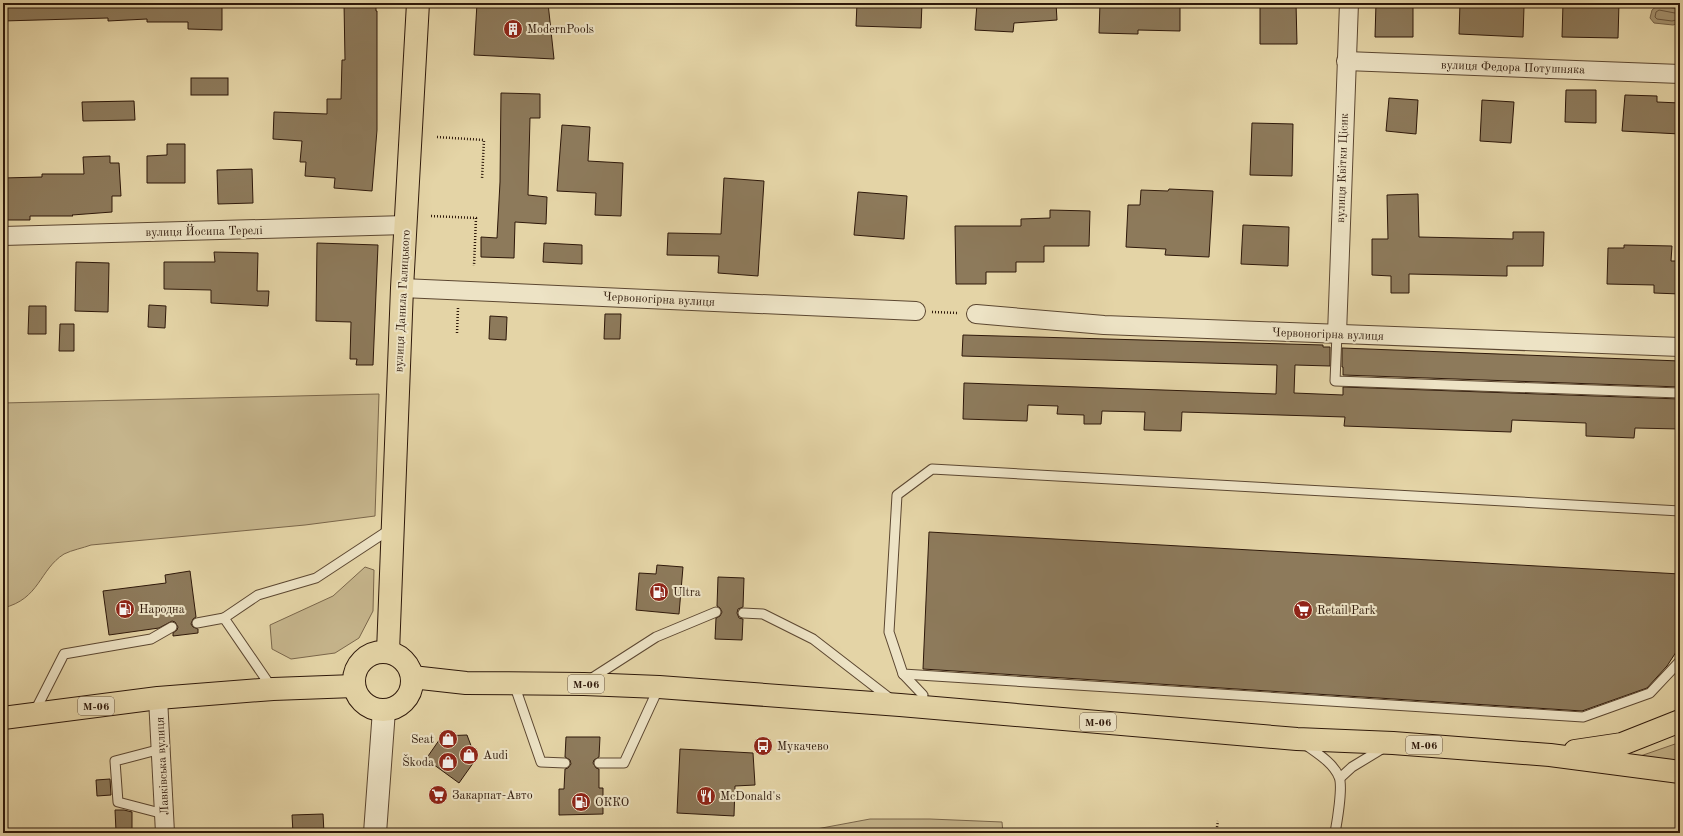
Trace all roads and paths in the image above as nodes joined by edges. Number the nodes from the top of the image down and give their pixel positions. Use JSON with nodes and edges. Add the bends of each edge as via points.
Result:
{"nodes":[{"id":1,"x":418,"y":3,"type":"edge"},
{"id":2,"x":1348,"y":3,"type":"edge"},
{"id":3,"x":1346,"y":61,"type":"junction"},
{"id":4,"x":1680,"y":74,"type":"edge"},
{"id":5,"x":437,"y":137,"type":"dead end"},
{"id":6,"x":482,"y":180,"type":"dead end"},
{"id":7,"x":431,"y":216,"type":"dead end"},
{"id":8,"x":406,"y":226,"type":"junction"},
{"id":9,"x":3,"y":236,"type":"edge"},
{"id":10,"x":474,"y":266,"type":"dead end"},
{"id":11,"x":402,"y":288,"type":"junction"},
{"id":12,"x":452,"y":308,"type":"dead end"},
{"id":13,"x":916,"y":311,"type":"joint"},
{"id":14,"x":976,"y":314,"type":"joint"},
{"id":15,"x":457,"y":333,"type":"dead end"},
{"id":16,"x":1337,"y":334,"type":"junction"},
{"id":17,"x":1680,"y":347,"type":"edge"},
{"id":18,"x":1680,"y":393,"type":"edge"},
{"id":19,"x":1680,"y":511,"type":"edge"},
{"id":20,"x":393,"y":528,"type":"junction"},
{"id":21,"x":716,"y":612,"type":"dead end"},
{"id":22,"x":743,"y":613,"type":"dead end"},
{"id":23,"x":224,"y":618,"type":"junction"},
{"id":24,"x":197,"y":623,"type":"dead end"},
{"id":25,"x":172,"y":627,"type":"dead end"},
{"id":26,"x":388,"y":652,"type":"junction"},
{"id":27,"x":1680,"y":660,"type":"edge"},
{"id":28,"x":903,"y":674,"type":"junction"},
{"id":29,"x":412,"y":677,"type":"junction"},
{"id":30,"x":513,"y":683,"type":"junction"},
{"id":31,"x":584,"y":684,"type":"junction"},
{"id":32,"x":354,"y":686,"type":"junction"},
{"id":33,"x":660,"y":687,"type":"junction"},
{"id":34,"x":273,"y":689,"type":"junction"},
{"id":35,"x":158,"y":698,"type":"junction"},
{"id":36,"x":910,"y":706,"type":"junction"},
{"id":37,"x":384,"y":710,"type":"junction"},
{"id":38,"x":34,"y":714,"type":"junction"},
{"id":39,"x":3,"y":718,"type":"edge"},
{"id":40,"x":1680,"y":721,"type":"edge"},
{"id":41,"x":1297,"y":739,"type":"junction"},
{"id":42,"x":1393,"y":743,"type":"junction"},
{"id":43,"x":161,"y":749,"type":"junction"},
{"id":44,"x":1550,"y":755,"type":"junction"},
{"id":45,"x":565,"y":763,"type":"dead end"},
{"id":46,"x":599,"y":763,"type":"dead end"},
{"id":47,"x":1680,"y":772,"type":"edge"},
{"id":48,"x":1340,"y":778,"type":"junction"},
{"id":49,"x":164,"y":814,"type":"junction"},
{"id":50,"x":1218,"y":821,"type":"dead end"},
{"id":51,"x":165,"y":833,"type":"edge"},
{"id":52,"x":375,"y":833,"type":"edge"},
{"id":53,"x":1216,"y":833,"type":"edge"},
{"id":54,"x":1335,"y":833,"type":"edge"}],
"edges":[{"from":1,"to":8,"type":"main road","name":"вулиця Данила Галицького"},
{"from":2,"to":3,"type":"street","name":"вулиця Квітки Цісик"},
{"from":3,"to":4,"type":"street","name":"вулиця Федора Потушняка"},
{"from":3,"to":16,"type":"street","name":"вулиця Квітки Цісик"},
{"from":5,"to":6,"type":"path","via":[[484,140]]},
{"from":7,"to":10,"type":"path","via":[[476,218]]},
{"from":8,"to":9,"type":"street","name":"вулиця Йосипа Терелі"},
{"from":8,"to":11,"type":"main road","name":"вулиця Данила Галицького"},
{"from":11,"to":13,"type":"street","name":"Червоногірна вулиця"},
{"from":11,"to":20,"type":"main road","name":"вулиця Данила Галицького"},
{"from":12,"to":15,"type":"path","via":[[458,308]]},
{"from":13,"to":14,"type":"path"},
{"from":14,"to":16,"type":"street","name":"Червоногірна вулиця","via":[[1104,325]]},
{"from":16,"to":17,"type":"street","name":"Червоногірна вулиця"},
{"from":16,"to":18,"type":"lane","via":[[1335,381]]},
{"from":19,"to":28,"type":"lane","via":[[932,469],[897,495],[889,632]]},
{"from":20,"to":23,"type":"lane","via":[[316,578],[258,595]]},
{"from":20,"to":26,"type":"main road","name":"вулиця Данила Галицького"},
{"from":21,"to":31,"type":"lane","via":[[656,637]]},
{"from":22,"to":36,"type":"lane","via":[[763,614],[813,639]]},
{"from":23,"to":24,"type":"lane"},
{"from":23,"to":34,"type":"lane"},
{"from":25,"to":38,"type":"lane","via":[[151,639],[64,654]]},
{"from":26,"to":29,"type":"main road","via":[[400,657],[408,666]]},
{"from":26,"to":32,"type":"main road","via":[[377,652],[367,656],[359,664],[354,675]]},
{"from":27,"to":28,"type":"lane","via":[[1650,693],[1583,717]]},
{"from":28,"to":36,"type":"lane","via":[[923,695]]},
{"from":29,"to":30,"type":"main road","number":"М-06","via":[[466,683]]},
{"from":29,"to":37,"type":"main road","via":[[411,689],[405,700],[396,707]]},
{"from":30,"to":31,"type":"main road","number":"М-06"},
{"from":30,"to":45,"type":"lane","via":[[541,762]]},
{"from":31,"to":33,"type":"main road","number":"М-06"},
{"from":32,"to":34,"type":"main road","number":"М-06"},
{"from":32,"to":37,"type":"main road","via":[[360,698],[370,707]]},
{"from":33,"to":36,"type":"main road","number":"М-06"},
{"from":33,"to":46,"type":"lane","via":[[624,763]]},
{"from":34,"to":35,"type":"main road","number":"М-06"},
{"from":35,"to":38,"type":"main road","number":"М-06"},
{"from":35,"to":43,"type":"street","name":"Лавківська вулиця"},
{"from":36,"to":41,"type":"main road","number":"М-06"},
{"from":37,"to":52,"type":"street"},
{"from":38,"to":39,"type":"main road","number":"М-06"},
{"from":40,"to":44,"type":"main road","number":"М-06","via":[[1622,744]]},
{"from":41,"to":42,"type":"main road","number":"М-06"},
{"from":41,"to":48,"type":"lane","via":[[1330,765]]},
{"from":42,"to":44,"type":"main road","number":"М-06"},
{"from":42,"to":48,"type":"lane","via":[[1352,767]]},
{"from":43,"to":49,"type":"street","name":"Лавківська вулиця"},
{"from":43,"to":49,"type":"lane","via":[[115,760],[118,802]]},
{"from":44,"to":47,"type":"main road","number":"М-06"},
{"from":48,"to":54,"type":"lane"},
{"from":49,"to":51,"type":"street","name":"Лавківська вулиця"},
{"from":50,"to":53,"type":"path"}]}
